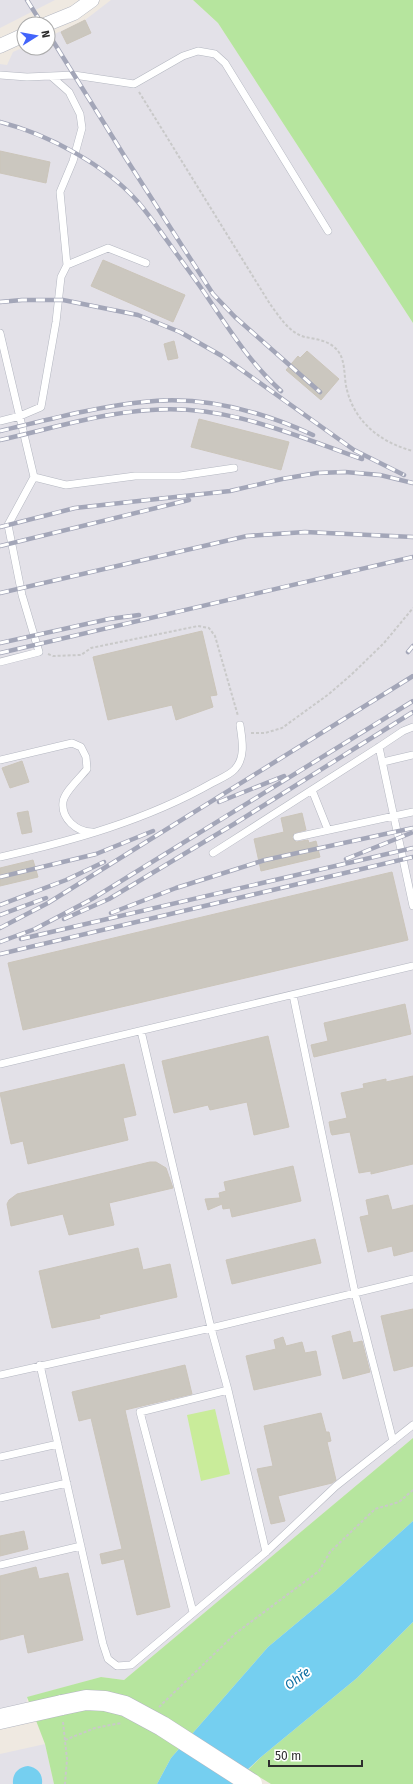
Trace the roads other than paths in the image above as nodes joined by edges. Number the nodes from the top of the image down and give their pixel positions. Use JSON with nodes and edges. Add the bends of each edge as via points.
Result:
{"nodes":[{"id":1,"x":92,"y":0,"type":"edge"},
{"id":2,"x":56,"y":20,"type":"edge"},
{"id":3,"x":16,"y":39,"type":"edge"},
{"id":4,"x":0,"y":46,"type":"edge"},
{"id":5,"x":0,"y":75,"type":"edge"},
{"id":6,"x":52,"y":77,"type":"junction"},
{"id":7,"x":328,"y":231,"type":"dead end"},
{"id":8,"x":146,"y":263,"type":"dead end"},
{"id":9,"x":67,"y":265,"type":"junction"},
{"id":10,"x":0,"y":333,"type":"edge"},
{"id":11,"x":20,"y":416,"type":"junction"},
{"id":12,"x":0,"y":421,"type":"edge"},
{"id":13,"x":234,"y":468,"type":"dead end"},
{"id":14,"x":34,"y":477,"type":"junction"},
{"id":15,"x":0,"y":662,"type":"edge"},
{"id":16,"x":240,"y":725,"type":"road end"},
{"id":17,"x":413,"y":727,"type":"edge"},
{"id":18,"x":379,"y":748,"type":"junction"},
{"id":19,"x":413,"y":756,"type":"edge"},
{"id":20,"x":0,"y":760,"type":"edge"},
{"id":21,"x":383,"y":762,"type":"junction"},
{"id":22,"x":312,"y":790,"type":"junction"},
{"id":23,"x":413,"y":812,"type":"edge"},
{"id":24,"x":395,"y":816,"type":"junction"},
{"id":25,"x":328,"y":830,"type":"junction"},
{"id":26,"x":98,"y":832,"type":"junction"},
{"id":27,"x":297,"y":837,"type":"dead end"},
{"id":28,"x":213,"y":853,"type":"dead end"},
{"id":29,"x":0,"y":857,"type":"edge"},
{"id":30,"x":413,"y":906,"type":"edge"},
{"id":31,"x":413,"y":966,"type":"edge"},
{"id":32,"x":293,"y":995,"type":"junction"},
{"id":33,"x":141,"y":1031,"type":"junction"},
{"id":34,"x":0,"y":1064,"type":"edge"},
{"id":35,"x":413,"y":1279,"type":"edge"},
{"id":36,"x":355,"y":1293,"type":"junction"},
{"id":37,"x":211,"y":1328,"type":"junction"},
{"id":38,"x":40,"y":1366,"type":"junction"},
{"id":39,"x":0,"y":1375,"type":"edge"},
{"id":40,"x":228,"y":1390,"type":"junction"},
{"id":41,"x":413,"y":1425,"type":"edge"},
{"id":42,"x":393,"y":1441,"type":"junction"},
{"id":43,"x":58,"y":1444,"type":"junction"},
{"id":44,"x":0,"y":1457,"type":"edge"},
{"id":45,"x":67,"y":1483,"type":"junction"},
{"id":46,"x":0,"y":1498,"type":"edge"},
{"id":47,"x":81,"y":1546,"type":"junction"},
{"id":48,"x":266,"y":1552,"type":"junction"},
{"id":49,"x":0,"y":1565,"type":"edge"},
{"id":50,"x":193,"y":1612,"type":"junction"},
{"id":51,"x":0,"y":1719,"type":"edge"},
{"id":52,"x":252,"y":1784,"type":"edge"}],
"edges":[{"from":1,"to":2,"type":"street","via":[[74,13]]},
{"from":3,"to":4,"type":"street"},
{"from":5,"to":6,"type":"lane"},
{"from":6,"to":7,"type":"lane","via":[[74,75],[134,84],[183,56],[198,51],[215,54],[225,62]]},
{"from":6,"to":9,"type":"lane","via":[[69,92],[80,114],[82,128],[73,161],[60,192]]},
{"from":8,"to":9,"type":"lane","via":[[108,248]]},
{"from":9,"to":11,"type":"lane","via":[[61,277],[41,407]]},
{"from":10,"to":11,"type":"lane"},
{"from":11,"to":12,"type":"lane"},
{"from":11,"to":14,"type":"lane"},
{"from":13,"to":14,"type":"lane","via":[[180,476],[135,476],[66,485]]},
{"from":14,"to":15,"type":"lane","via":[[8,525],[22,595],[39,652]]},
{"from":16,"to":26,"type":"lane","via":[[243,747],[235,770],[189,796]]},
{"from":17,"to":18,"type":"lane"},
{"from":18,"to":21,"type":"lane"},
{"from":18,"to":22,"type":"lane"},
{"from":19,"to":21,"type":"lane"},
{"from":20,"to":26,"type":"lane","via":[[72,743],[81,747],[86,757],[87,769],[63,801],[65,814],[72,826],[85,832]]},
{"from":21,"to":24,"type":"lane"},
{"from":22,"to":25,"type":"lane"},
{"from":22,"to":28,"type":"lane"},
{"from":23,"to":24,"type":"lane"},
{"from":24,"to":25,"type":"lane"},
{"from":24,"to":30,"type":"lane"},
{"from":25,"to":27,"type":"lane"},
{"from":26,"to":29,"type":"lane","via":[[60,844]]},
{"from":31,"to":32,"type":"lane"},
{"from":32,"to":33,"type":"lane"},
{"from":32,"to":36,"type":"lane"},
{"from":33,"to":34,"type":"lane"},
{"from":33,"to":37,"type":"lane"},
{"from":35,"to":36,"type":"lane"},
{"from":36,"to":37,"type":"lane"},
{"from":36,"to":42,"type":"lane"},
{"from":37,"to":38,"type":"lane"},
{"from":37,"to":40,"type":"lane"},
{"from":38,"to":39,"type":"lane"},
{"from":38,"to":43,"type":"lane"},
{"from":40,"to":48,"type":"lane"},
{"from":40,"to":50,"type":"lane","via":[[140,1412]]},
{"from":41,"to":42,"type":"lane"},
{"from":42,"to":48,"type":"lane","via":[[336,1486]]},
{"from":43,"to":44,"type":"lane"},
{"from":43,"to":45,"type":"lane"},
{"from":45,"to":46,"type":"lane"},
{"from":45,"to":47,"type":"lane"},
{"from":47,"to":49,"type":"lane"},
{"from":47,"to":50,"type":"lane","via":[[104,1644],[112,1664],[124,1667],[131,1665]]},
{"from":48,"to":50,"type":"lane"},
{"from":51,"to":52,"type":"street","bridge":true,"via":[[62,1711],[86,1700],[125,1706],[162,1726]]}]}
